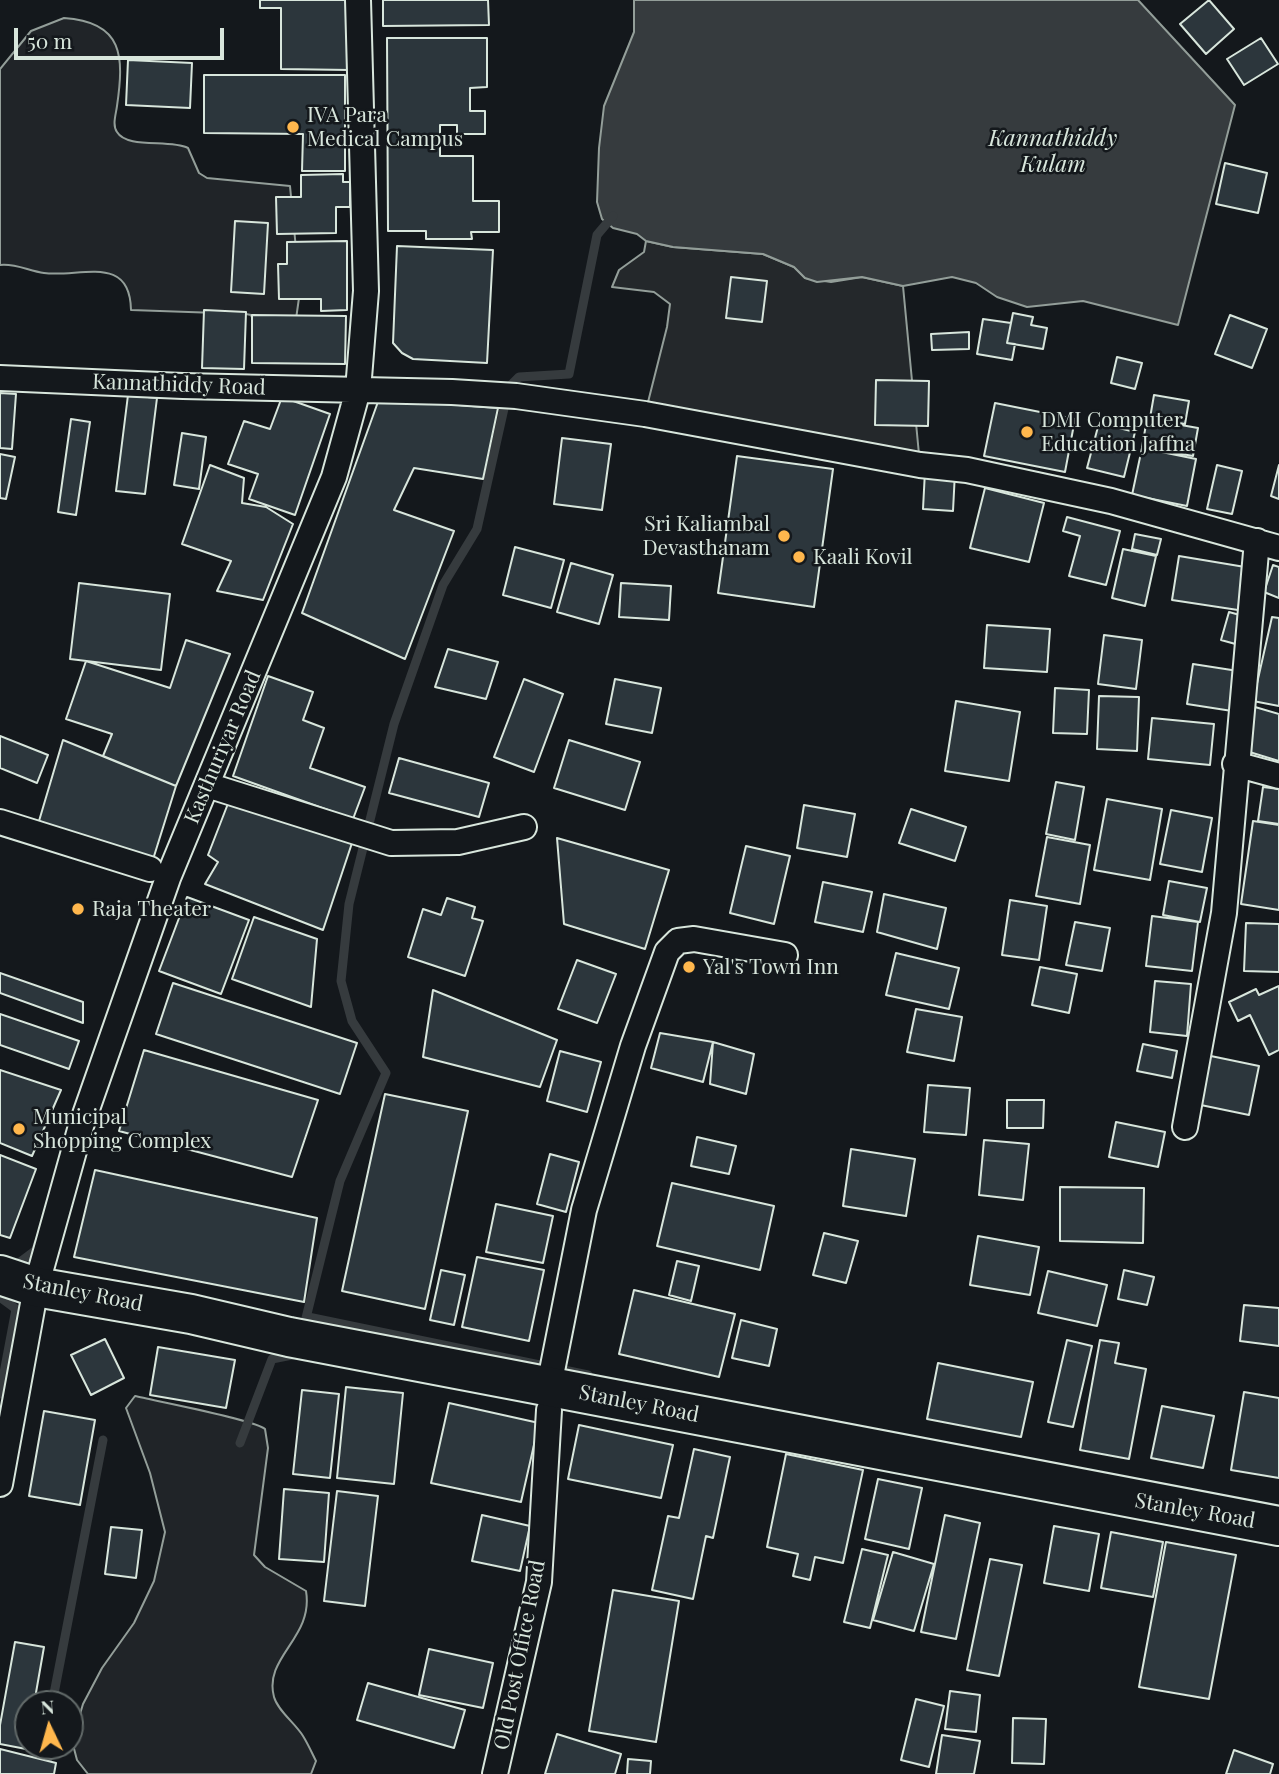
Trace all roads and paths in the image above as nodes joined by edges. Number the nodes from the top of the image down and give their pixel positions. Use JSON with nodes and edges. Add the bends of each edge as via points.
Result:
{"nodes":[{"id":1,"x":358,"y":0,"type":"edge"},
{"id":2,"x":0,"y":378,"type":"edge"},
{"id":3,"x":358,"y":390,"type":"junction"},
{"id":4,"x":1268,"y":544,"type":"edge"},
{"id":5,"x":1235,"y":764,"type":"junction"},
{"id":6,"x":1279,"y":776,"type":"edge"},
{"id":7,"x":207,"y":785,"type":"junction"},
{"id":8,"x":0,"y":822,"type":"edge"},
{"id":9,"x":524,"y":827,"type":"dead end"},
{"id":10,"x":150,"y":869,"type":"dead end"},
{"id":11,"x":785,"y":956,"type":"dead end"},
{"id":12,"x":1185,"y":1127,"type":"dead end"},
{"id":13,"x":0,"y":1275,"type":"edge"},
{"id":14,"x":36,"y":1287,"type":"junction"},
{"id":15,"x":549,"y":1398,"type":"junction"},
{"id":16,"x":0,"y":1484,"type":"edge"},
{"id":17,"x":1279,"y":1526,"type":"edge"},
{"id":18,"x":495,"y":1774,"type":"edge"}],
"edges":[{"from":1,"to":3,"type":"street","name":"Kasthuriyar Road","via":[[366,291]]},
{"from":2,"to":3,"type":"street","name":"Kannathiddy Road"},
{"from":3,"to":4,"type":"street","name":"Kannathiddy Road","via":[[516,396],[697,422],[967,470],[1111,501]]},
{"from":3,"to":7,"type":"street","name":"Kasthuriyar Road","via":[[334,477]]},
{"from":4,"to":5,"type":"street"},
{"from":5,"to":6,"type":"street"},
{"from":5,"to":12,"type":"street","via":[[1224,913]]},
{"from":7,"to":9,"type":"street","via":[[391,843],[457,842]]},
{"from":7,"to":14,"type":"street","name":"Kasthuriyar Road","via":[[167,878],[126,993],[81,1126]]},
{"from":8,"to":10,"type":"street"},
{"from":11,"to":15,"type":"street","name":"Old Post Office Road","via":[[694,939],[678,942],[667,952],[633,1046],[584,1210]]},
{"from":13,"to":14,"type":"main road","name":"Stanley Road"},
{"from":14,"to":15,"type":"main road","name":"Stanley Road","via":[[191,1314]]},
{"from":14,"to":16,"type":"street","name":"Kasthuriyar Road"},
{"from":15,"to":17,"type":"main road","name":"Stanley Road"},
{"from":15,"to":18,"type":"street","name":"Old Post Office Road","via":[[539,1582]]}]}
